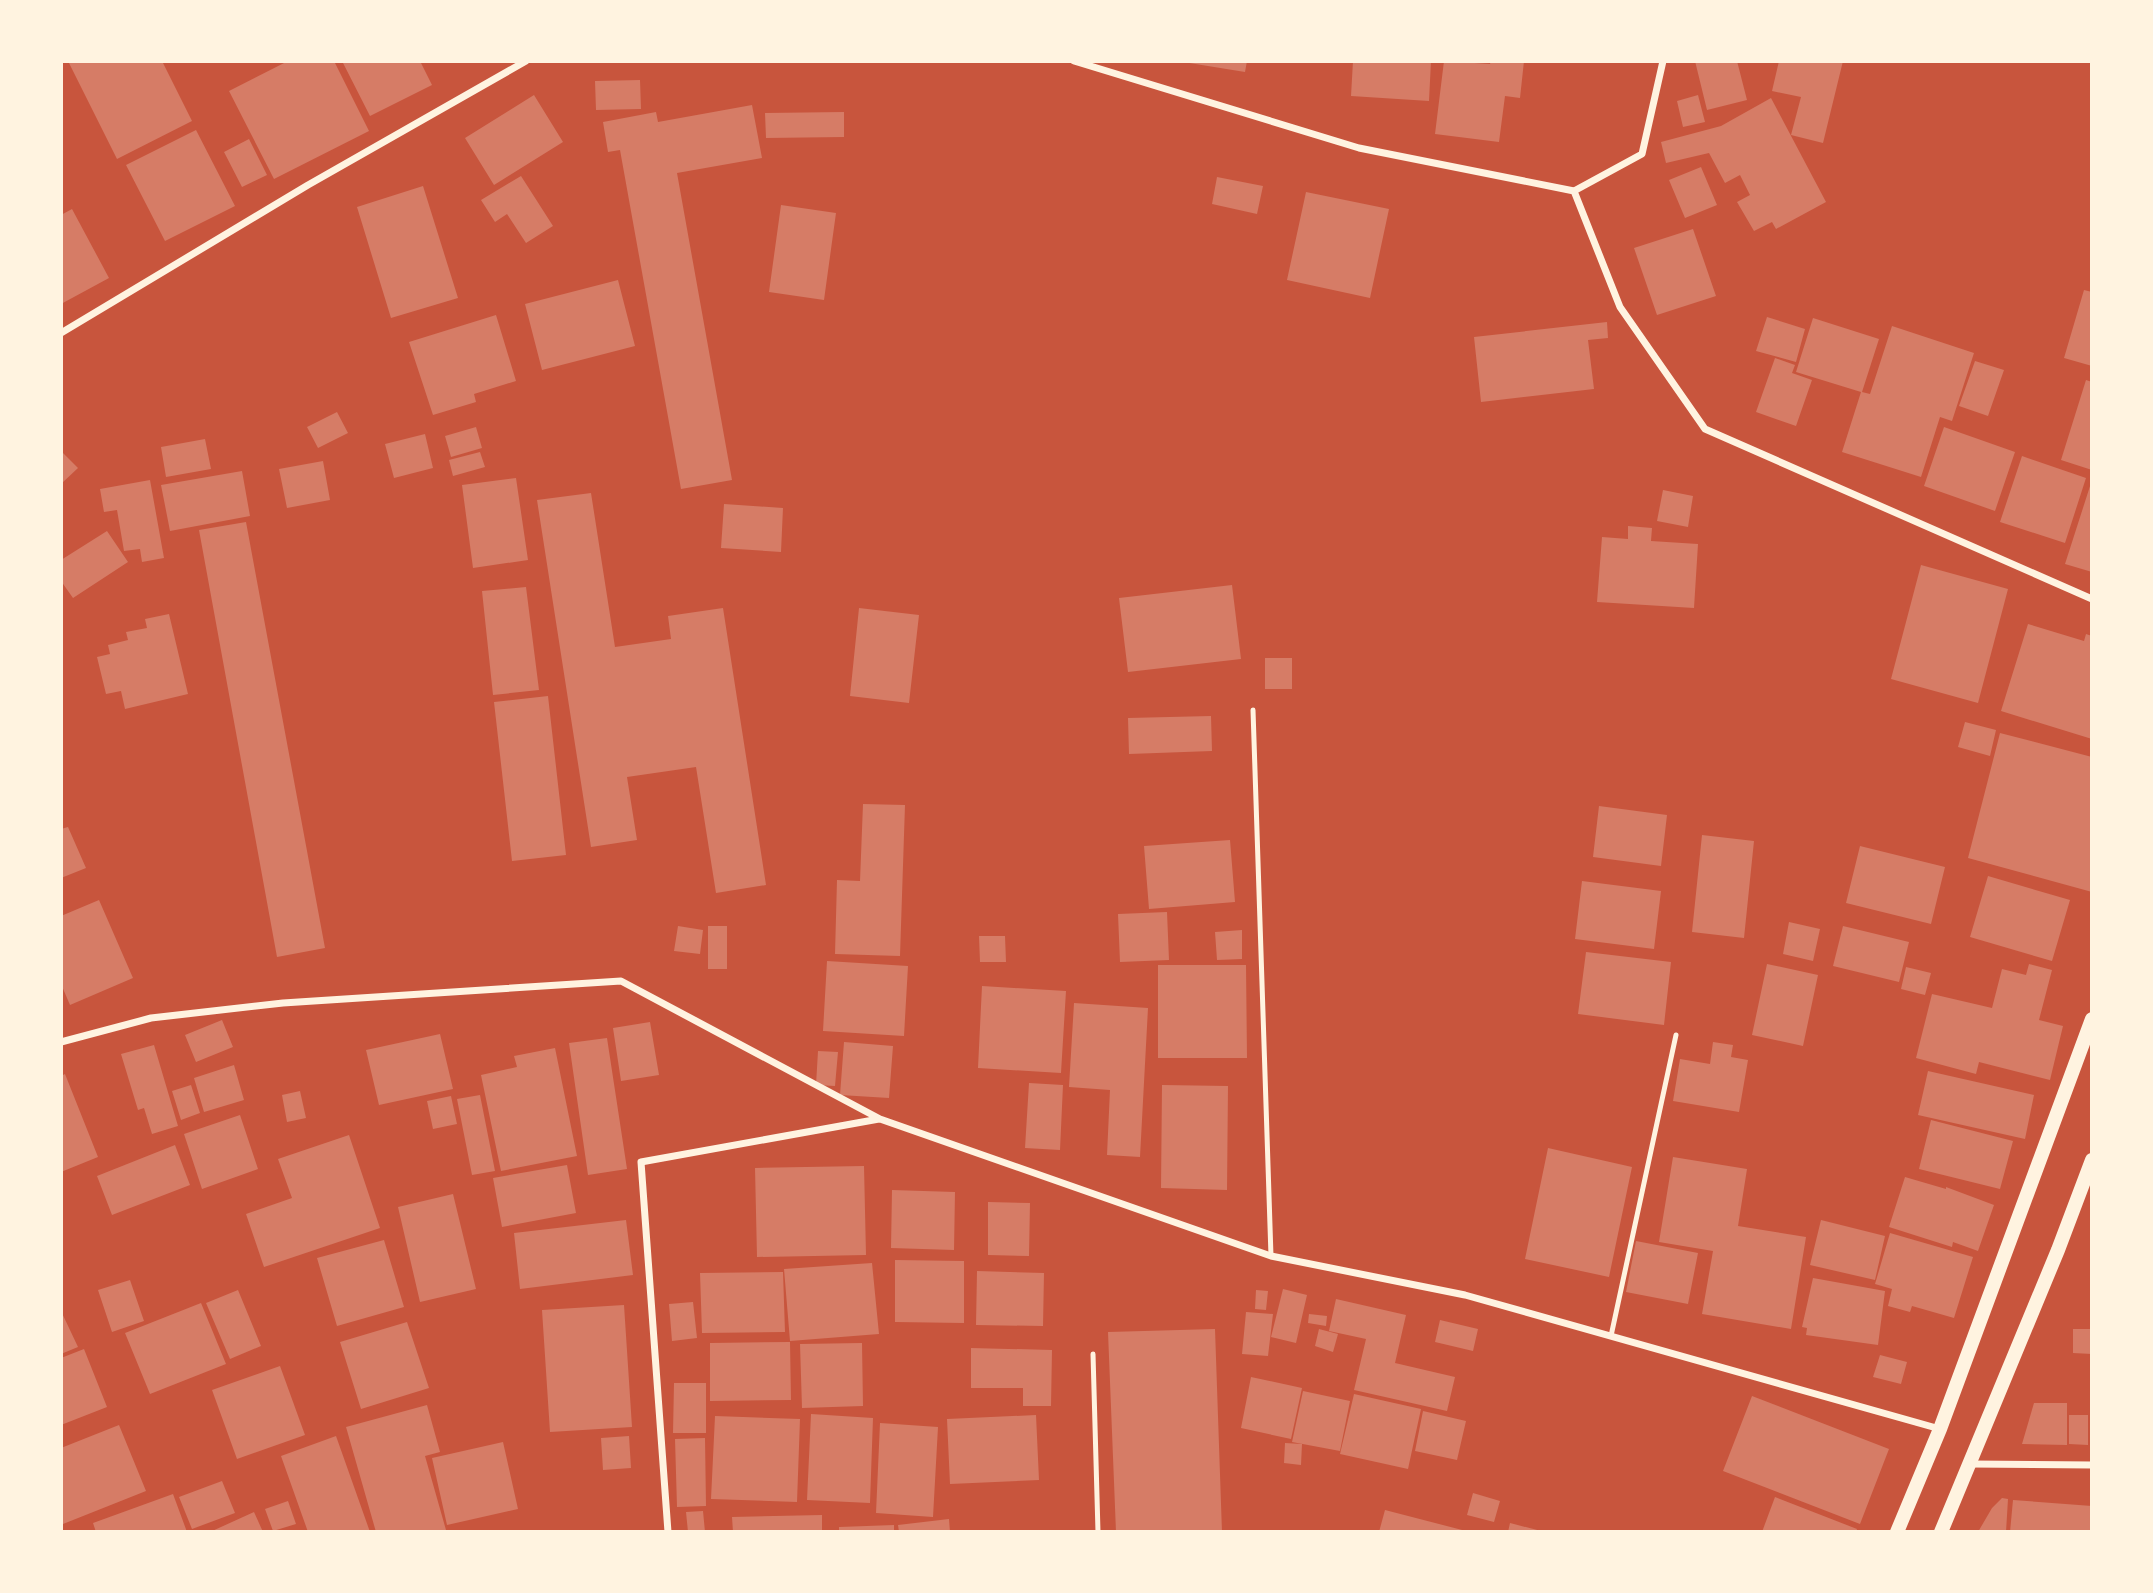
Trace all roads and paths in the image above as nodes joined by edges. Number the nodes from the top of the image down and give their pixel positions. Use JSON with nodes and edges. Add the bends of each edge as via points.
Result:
{"nodes":[{"id":1,"x":526,"y":61,"type":"edge"},
{"id":2,"x":1074,"y":61,"type":"edge"},
{"id":3,"x":1663,"y":61,"type":"edge"},
{"id":4,"x":1574,"y":191,"type":"junction"},
{"id":5,"x":61,"y":333,"type":"edge"},
{"id":6,"x":2092,"y":599,"type":"edge"},
{"id":7,"x":1253,"y":709,"type":"dead end"},
{"id":8,"x":2092,"y":1019,"type":"edge"},
{"id":9,"x":1676,"y":1035,"type":"dead end"},
{"id":10,"x":61,"y":1042,"type":"edge"},
{"id":11,"x":880,"y":1119,"type":"junction"},
{"id":12,"x":2092,"y":1160,"type":"edge"},
{"id":13,"x":1271,"y":1256,"type":"junction"},
{"id":14,"x":1611,"y":1336,"type":"junction"},
{"id":15,"x":1093,"y":1354,"type":"dead end"},
{"id":16,"x":1940,"y":1429,"type":"junction"},
{"id":17,"x":1969,"y":1464,"type":"junction"},
{"id":18,"x":2092,"y":1465,"type":"edge"},
{"id":19,"x":668,"y":1532,"type":"edge"},
{"id":20,"x":1098,"y":1532,"type":"edge"},
{"id":21,"x":1897,"y":1532,"type":"edge"},
{"id":22,"x":1941,"y":1532,"type":"edge"}],
"edges":[{"from":1,"to":5,"type":"street"},
{"from":2,"to":4,"type":"street","via":[[1359,148]]},
{"from":3,"to":4,"type":"street","via":[[1642,154]]},
{"from":4,"to":6,"type":"street","via":[[1620,307],[1704,429]]},
{"from":7,"to":13,"type":"lane"},
{"from":8,"to":16,"type":"main road"},
{"from":9,"to":14,"type":"lane"},
{"from":10,"to":11,"type":"street","via":[[151,1018],[270,1004],[621,981]]},
{"from":11,"to":13,"type":"street"},
{"from":11,"to":19,"type":"street","via":[[641,1162]]},
{"from":12,"to":17,"type":"main road"},
{"from":13,"to":14,"type":"street","via":[[1465,1295]]},
{"from":14,"to":16,"type":"street"},
{"from":15,"to":20,"type":"lane"},
{"from":16,"to":21,"type":"main road"},
{"from":17,"to":18,"type":"street"},
{"from":17,"to":22,"type":"main road"}]}
